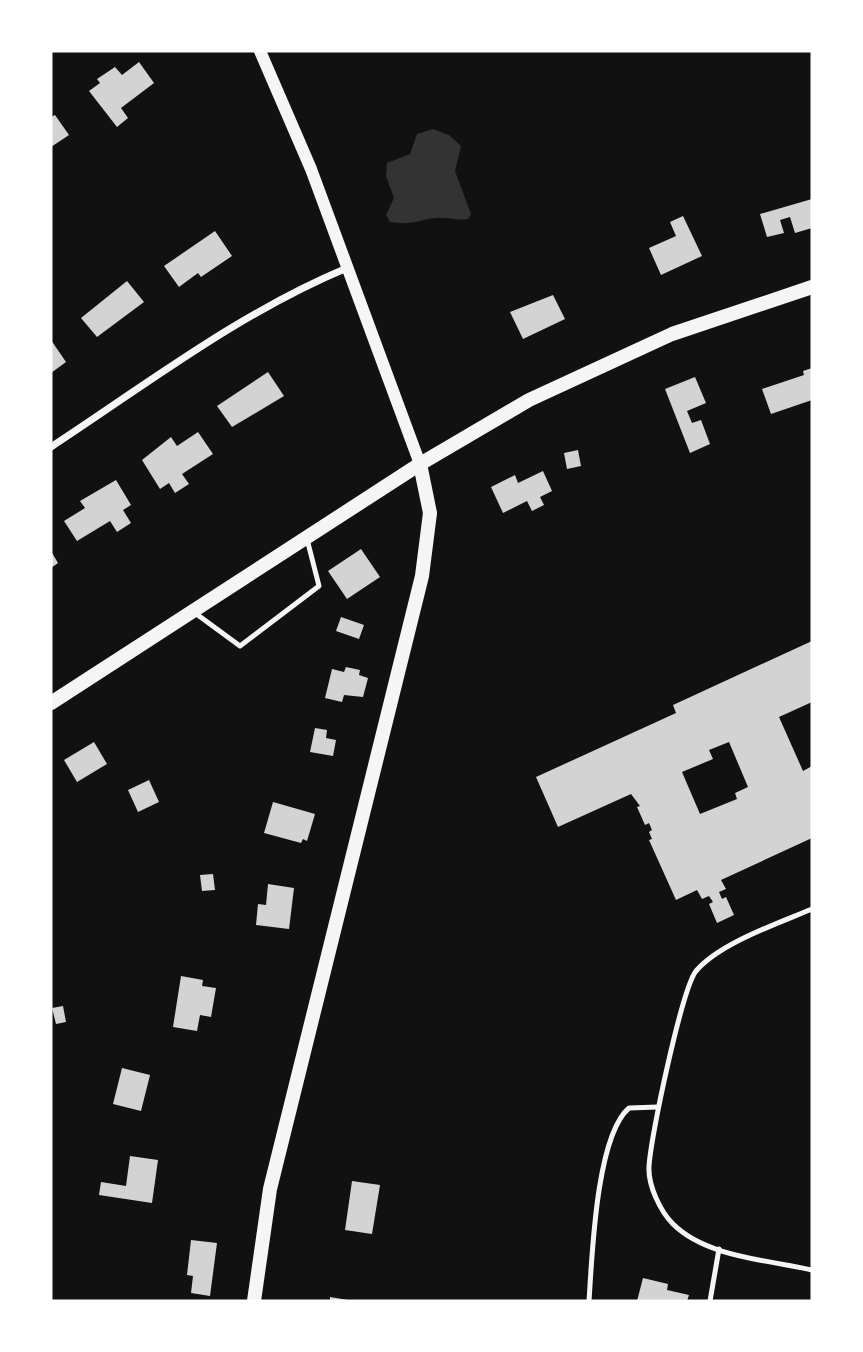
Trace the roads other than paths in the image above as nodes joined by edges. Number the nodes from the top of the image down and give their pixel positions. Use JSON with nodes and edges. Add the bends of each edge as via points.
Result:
{"nodes":[{"id":1,"x":260,"y":51,"type":"edge"},
{"id":2,"x":347,"y":268,"type":"junction"},
{"id":3,"x":812,"y":287,"type":"edge"},
{"id":4,"x":51,"y":447,"type":"edge"},
{"id":5,"x":420,"y":464,"type":"junction"},
{"id":6,"x":307,"y":537,"type":"junction"},
{"id":7,"x":192,"y":611,"type":"junction"},
{"id":8,"x":51,"y":703,"type":"edge"},
{"id":9,"x":812,"y":908,"type":"edge"},
{"id":10,"x":658,"y":1107,"type":"junction"},
{"id":11,"x":719,"y":1250,"type":"junction"},
{"id":12,"x":812,"y":1269,"type":"edge"},
{"id":13,"x":254,"y":1301,"type":"edge"},
{"id":14,"x":589,"y":1301,"type":"edge"},
{"id":15,"x":710,"y":1301,"type":"edge"}],
"edges":[{"from":1,"to":2,"type":"street"},
{"from":2,"to":4,"type":"street","via":[[258,312]]},
{"from":2,"to":5,"type":"street"},
{"from":3,"to":5,"type":"main road","via":[[672,334],[582,373]]},
{"from":5,"to":6,"type":"main road"},
{"from":5,"to":13,"type":"main road","via":[[430,513],[422,576],[270,1189]]},
{"from":6,"to":7,"type":"main road"},
{"from":6,"to":7,"type":"lane","via":[[319,586],[240,646]]},
{"from":7,"to":8,"type":"main road"},
{"from":9,"to":10,"type":"lane","via":[[723,951],[695,973]]},
{"from":10,"to":11,"type":"lane","via":[[649,1169],[653,1193],[671,1223]]},
{"from":10,"to":14,"type":"lane","via":[[629,1108],[614,1129],[596,1207]]},
{"from":11,"to":12,"type":"lane"},
{"from":11,"to":15,"type":"lane"}]}
